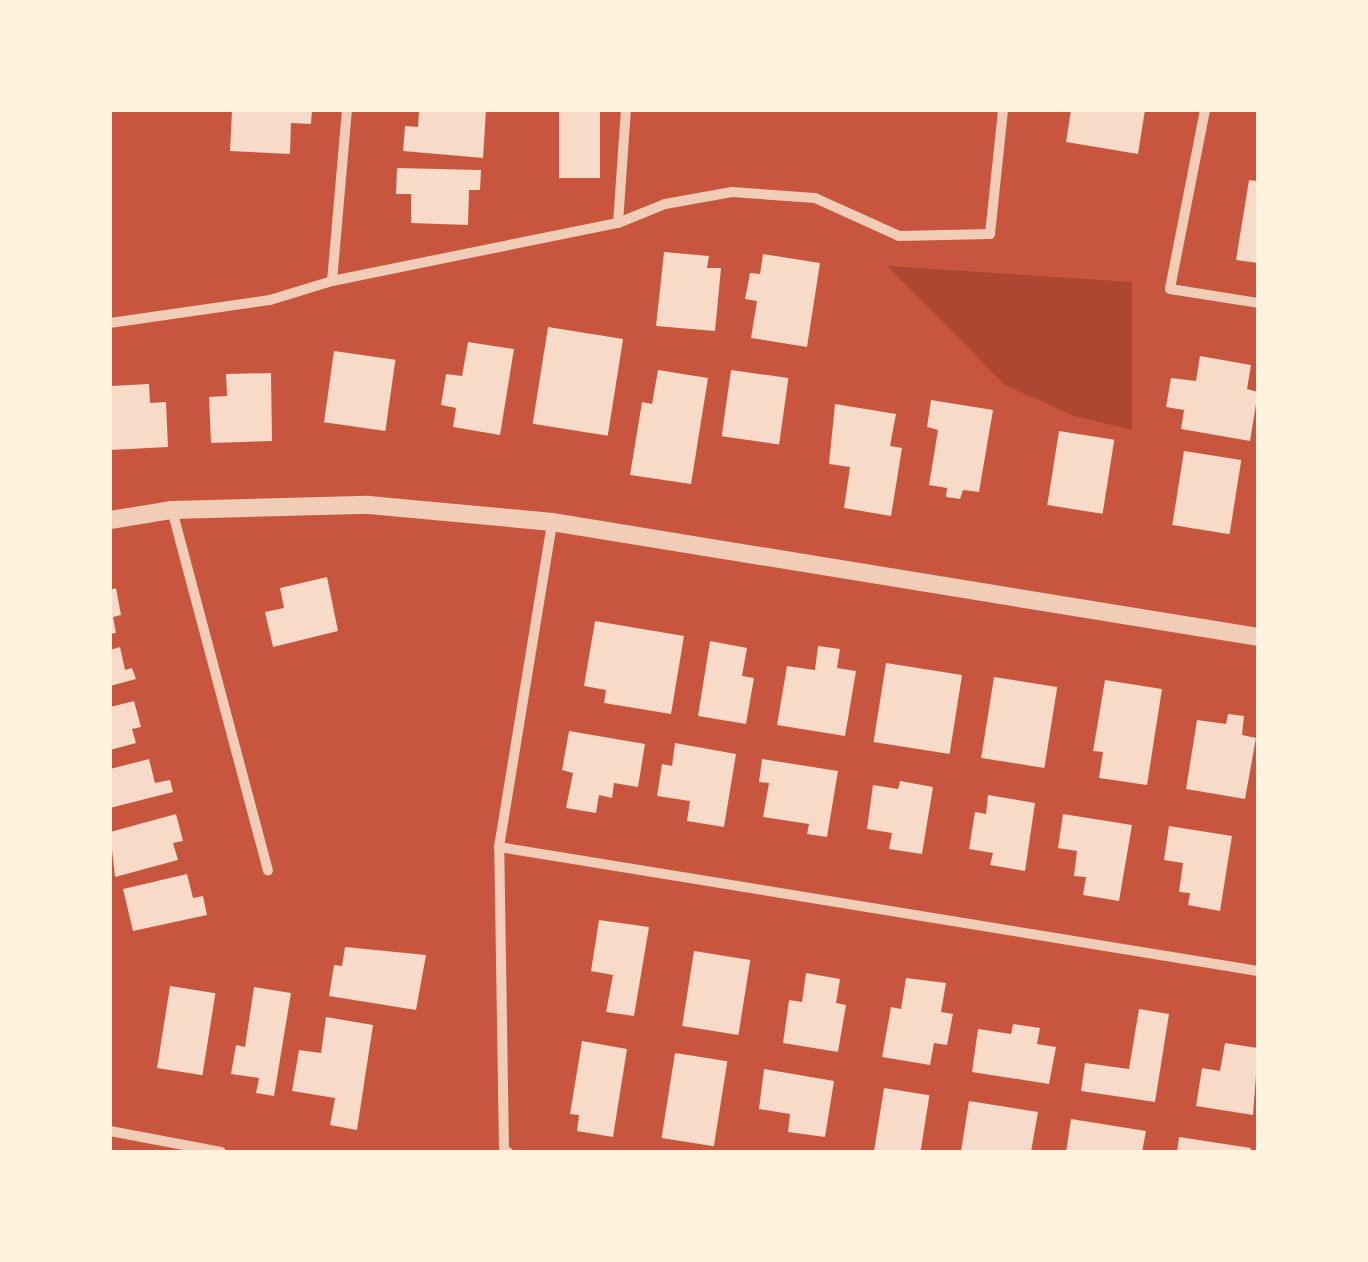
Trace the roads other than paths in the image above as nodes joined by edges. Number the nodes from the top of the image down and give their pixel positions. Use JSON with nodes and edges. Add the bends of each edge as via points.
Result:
{"nodes":[{"id":1,"x":348,"y":110,"type":"edge"},
{"id":2,"x":626,"y":110,"type":"edge"},
{"id":3,"x":1002,"y":110,"type":"edge"},
{"id":4,"x":1205,"y":110,"type":"edge"},
{"id":5,"x":618,"y":222,"type":"junction"},
{"id":6,"x":332,"y":280,"type":"junction"},
{"id":7,"x":1258,"y":303,"type":"edge"},
{"id":8,"x":110,"y":323,"type":"edge"},
{"id":9,"x":172,"y":510,"type":"junction"},
{"id":10,"x":110,"y":520,"type":"edge"},
{"id":11,"x":552,"y":522,"type":"junction"},
{"id":12,"x":1258,"y":637,"type":"edge"},
{"id":13,"x":499,"y":847,"type":"junction"},
{"id":14,"x":268,"y":870,"type":"dead end"},
{"id":15,"x":1258,"y":972,"type":"edge"},
{"id":16,"x":110,"y":1131,"type":"edge"},
{"id":17,"x":221,"y":1152,"type":"edge"},
{"id":18,"x":505,"y":1152,"type":"edge"}],
"edges":[{"from":1,"to":6,"type":"street"},
{"from":2,"to":5,"type":"street"},
{"from":3,"to":5,"type":"street","via":[[990,234],[900,236],[815,198],[732,192],[665,204]]},
{"from":4,"to":7,"type":"street","via":[[1170,289]]},
{"from":5,"to":6,"type":"street"},
{"from":6,"to":8,"type":"street","via":[[270,300]]},
{"from":9,"to":10,"type":"street"},
{"from":9,"to":11,"type":"street","via":[[369,505]]},
{"from":9,"to":14,"type":"street"},
{"from":11,"to":12,"type":"street"},
{"from":11,"to":13,"type":"street"},
{"from":13,"to":15,"type":"street"},
{"from":13,"to":18,"type":"street"},
{"from":16,"to":17,"type":"street"}]}
